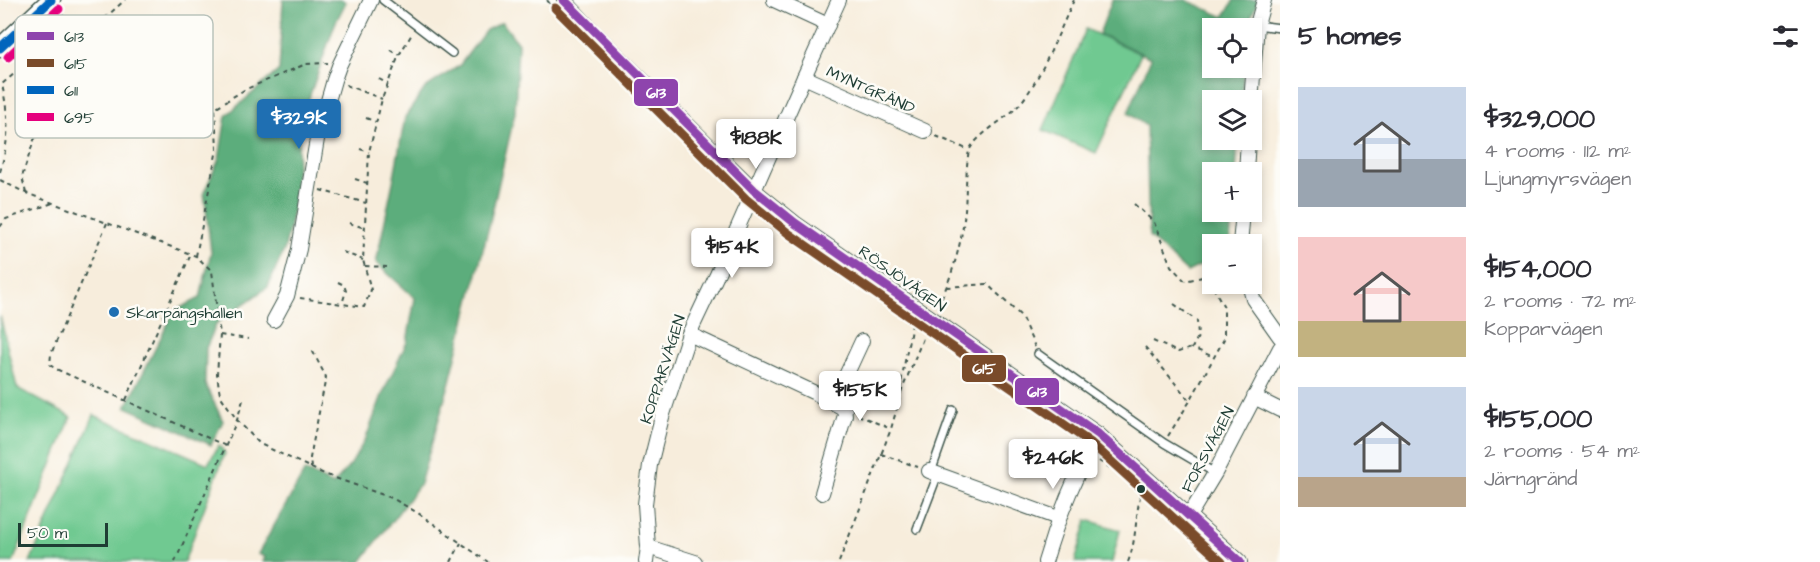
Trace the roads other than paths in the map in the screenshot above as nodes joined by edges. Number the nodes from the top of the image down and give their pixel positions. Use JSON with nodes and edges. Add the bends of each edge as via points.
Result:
{"nodes":[{"id":1,"x":371,"y":0,"type":"edge"},
{"id":2,"x":383,"y":0,"type":"edge"},
{"id":3,"x":564,"y":0,"type":"edge"},
{"id":4,"x":774,"y":0,"type":"edge"},
{"id":5,"x":840,"y":0,"type":"edge"},
{"id":6,"x":1264,"y":0,"type":"edge"},
{"id":7,"x":59,"y":1,"type":"edge"},
{"id":8,"x":41,"y":15,"type":"edge"},
{"id":9,"x":1259,"y":18,"type":"edge"},
{"id":10,"x":828,"y":25,"type":"junction"},
{"id":11,"x":1262,"y":26,"type":"edge"},
{"id":12,"x":1280,"y":28,"type":"edge"},
{"id":13,"x":15,"y":36,"type":"edge"},
{"id":14,"x":0,"y":48,"type":"edge"},
{"id":15,"x":452,"y":52,"type":"dead end"},
{"id":16,"x":804,"y":77,"type":"junction"},
{"id":17,"x":925,"y":131,"type":"road end"},
{"id":18,"x":754,"y":190,"type":"junction"},
{"id":19,"x":1251,"y":294,"type":"edge"},
{"id":20,"x":274,"y":320,"type":"dead end"},
{"id":21,"x":689,"y":334,"type":"junction"},
{"id":22,"x":1280,"y":337,"type":"edge"},
{"id":23,"x":862,"y":341,"type":"dead end"},
{"id":24,"x":1280,"y":348,"type":"edge"},
{"id":25,"x":1038,"y":354,"type":"road end"},
{"id":26,"x":1254,"y":397,"type":"junction"},
{"id":27,"x":845,"y":409,"type":"junction"},
{"id":28,"x":1280,"y":410,"type":"edge"},
{"id":29,"x":953,"y":411,"type":"dead end"},
{"id":30,"x":1098,"y":434,"type":"junction"},
{"id":31,"x":933,"y":472,"type":"junction"},
{"id":32,"x":1215,"y":473,"type":"junction"},
{"id":33,"x":822,"y":493,"type":"dead end"},
{"id":34,"x":1189,"y":516,"type":"junction"},
{"id":35,"x":1058,"y":518,"type":"junction"},
{"id":36,"x":917,"y":529,"type":"dead end"},
{"id":37,"x":648,"y":547,"type":"junction"},
{"id":38,"x":646,"y":562,"type":"edge"},
{"id":39,"x":695,"y":562,"type":"edge"},
{"id":40,"x":1046,"y":562,"type":"edge"},
{"id":41,"x":1240,"y":562,"type":"edge"}],
"edges":[{"from":1,"to":20,"type":"street","via":[[334,81],[317,139],[299,249],[287,296]]},
{"from":2,"to":15,"type":"lane"},
{"from":3,"to":18,"type":"street","name":"RÖSJÖVÄGEN"},
{"from":4,"to":10,"type":"street"},
{"from":5,"to":10,"type":"street","name":"KOPPARVÄGEN"},
{"from":6,"to":9,"type":"street"},
{"from":7,"to":8,"type":"main road"},
{"from":10,"to":16,"type":"street","name":"KOPPARVÄGEN"},
{"from":11,"to":12,"type":"lane"},
{"from":13,"to":14,"type":"main road"},
{"from":16,"to":17,"type":"street","name":"MYNTGRÄND"},
{"from":16,"to":18,"type":"street","name":"KOPPARVÄGEN"},
{"from":18,"to":21,"type":"street","name":"KOPPARVÄGEN"},
{"from":18,"to":30,"type":"street","name":"RÖSJÖVÄGEN","via":[[795,223]]},
{"from":19,"to":22,"type":"street"},
{"from":21,"to":27,"type":"street"},
{"from":21,"to":37,"type":"street","name":"KOPPARVÄGEN","via":[[650,465],[645,504]]},
{"from":23,"to":27,"type":"street","via":[[843,382]]},
{"from":24,"to":26,"type":"street","name":"FORSVÄGEN"},
{"from":25,"to":32,"type":"lane"},
{"from":26,"to":28,"type":"street","name":"FORSVÄGEN"},
{"from":26,"to":32,"type":"street","name":"FORSVÄGEN"},
{"from":27,"to":33,"type":"street"},
{"from":29,"to":31,"type":"lane"},
{"from":30,"to":34,"type":"street","name":"RÖSJÖVÄGEN"},
{"from":30,"to":35,"type":"street"},
{"from":31,"to":35,"type":"street"},
{"from":31,"to":36,"type":"lane"},
{"from":32,"to":34,"type":"street","name":"FORSVÄGEN"},
{"from":34,"to":41,"type":"street","name":"RÖSJÖVÄGEN"},
{"from":35,"to":40,"type":"street"},
{"from":37,"to":38,"type":"street","name":"KOPPARVÄGEN"},
{"from":37,"to":39,"type":"street"}]}
